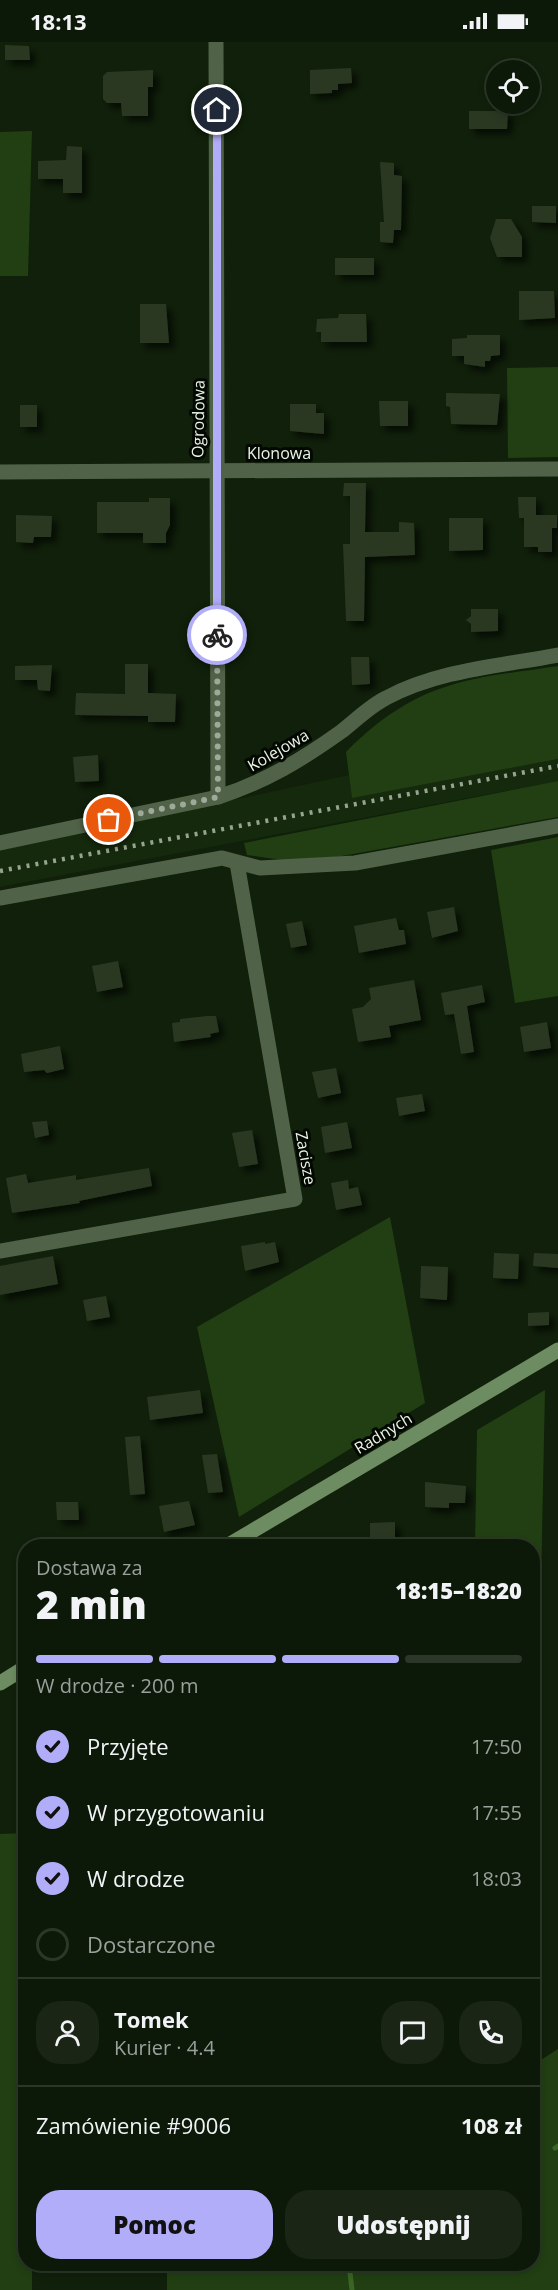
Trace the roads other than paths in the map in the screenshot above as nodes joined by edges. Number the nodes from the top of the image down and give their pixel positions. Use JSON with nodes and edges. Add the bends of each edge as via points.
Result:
{"nodes":[{"id":1,"x":216,"y":42,"type":"edge"},
{"id":2,"x":558,"y":469,"type":"edge"},
{"id":3,"x":216,"y":471,"type":"junction"},
{"id":4,"x":0,"y":472,"type":"edge"},
{"id":5,"x":558,"y":655,"type":"edge"},
{"id":6,"x":218,"y":797,"type":"junction"},
{"id":7,"x":558,"y":826,"type":"edge"},
{"id":8,"x":0,"y":843,"type":"edge"},
{"id":9,"x":237,"y":863,"type":"junction"},
{"id":10,"x":0,"y":898,"type":"edge"},
{"id":11,"x":0,"y":1251,"type":"edge"},
{"id":12,"x":558,"y":1350,"type":"edge"},
{"id":13,"x":239,"y":1539,"type":"edge"},
{"id":14,"x":18,"y":1672,"type":"edge"},
{"id":15,"x":0,"y":1683,"type":"edge"}],
"edges":[{"from":1,"to":3,"type":"street","name":"Ogrodowa"},
{"from":2,"to":3,"type":"street","name":"Klonowa"},
{"from":3,"to":4,"type":"street","name":"Klonowa"},
{"from":3,"to":6,"type":"street","name":"Ogrodowa"},
{"from":5,"to":6,"type":"street","name":"Kolejowa","via":[[426,680],[384,699],[276,775]]},
{"from":6,"to":8,"type":"street","name":"Kolejowa"},
{"from":7,"to":9,"type":"street","via":[[355,863],[260,868]]},
{"from":9,"to":10,"type":"street","via":[[222,858]]},
{"from":9,"to":11,"type":"street","name":"Zacisze","via":[[295,1199]]},
{"from":12,"to":13,"type":"street","name":"Radnych"},
{"from":14,"to":15,"type":"street"}]}
